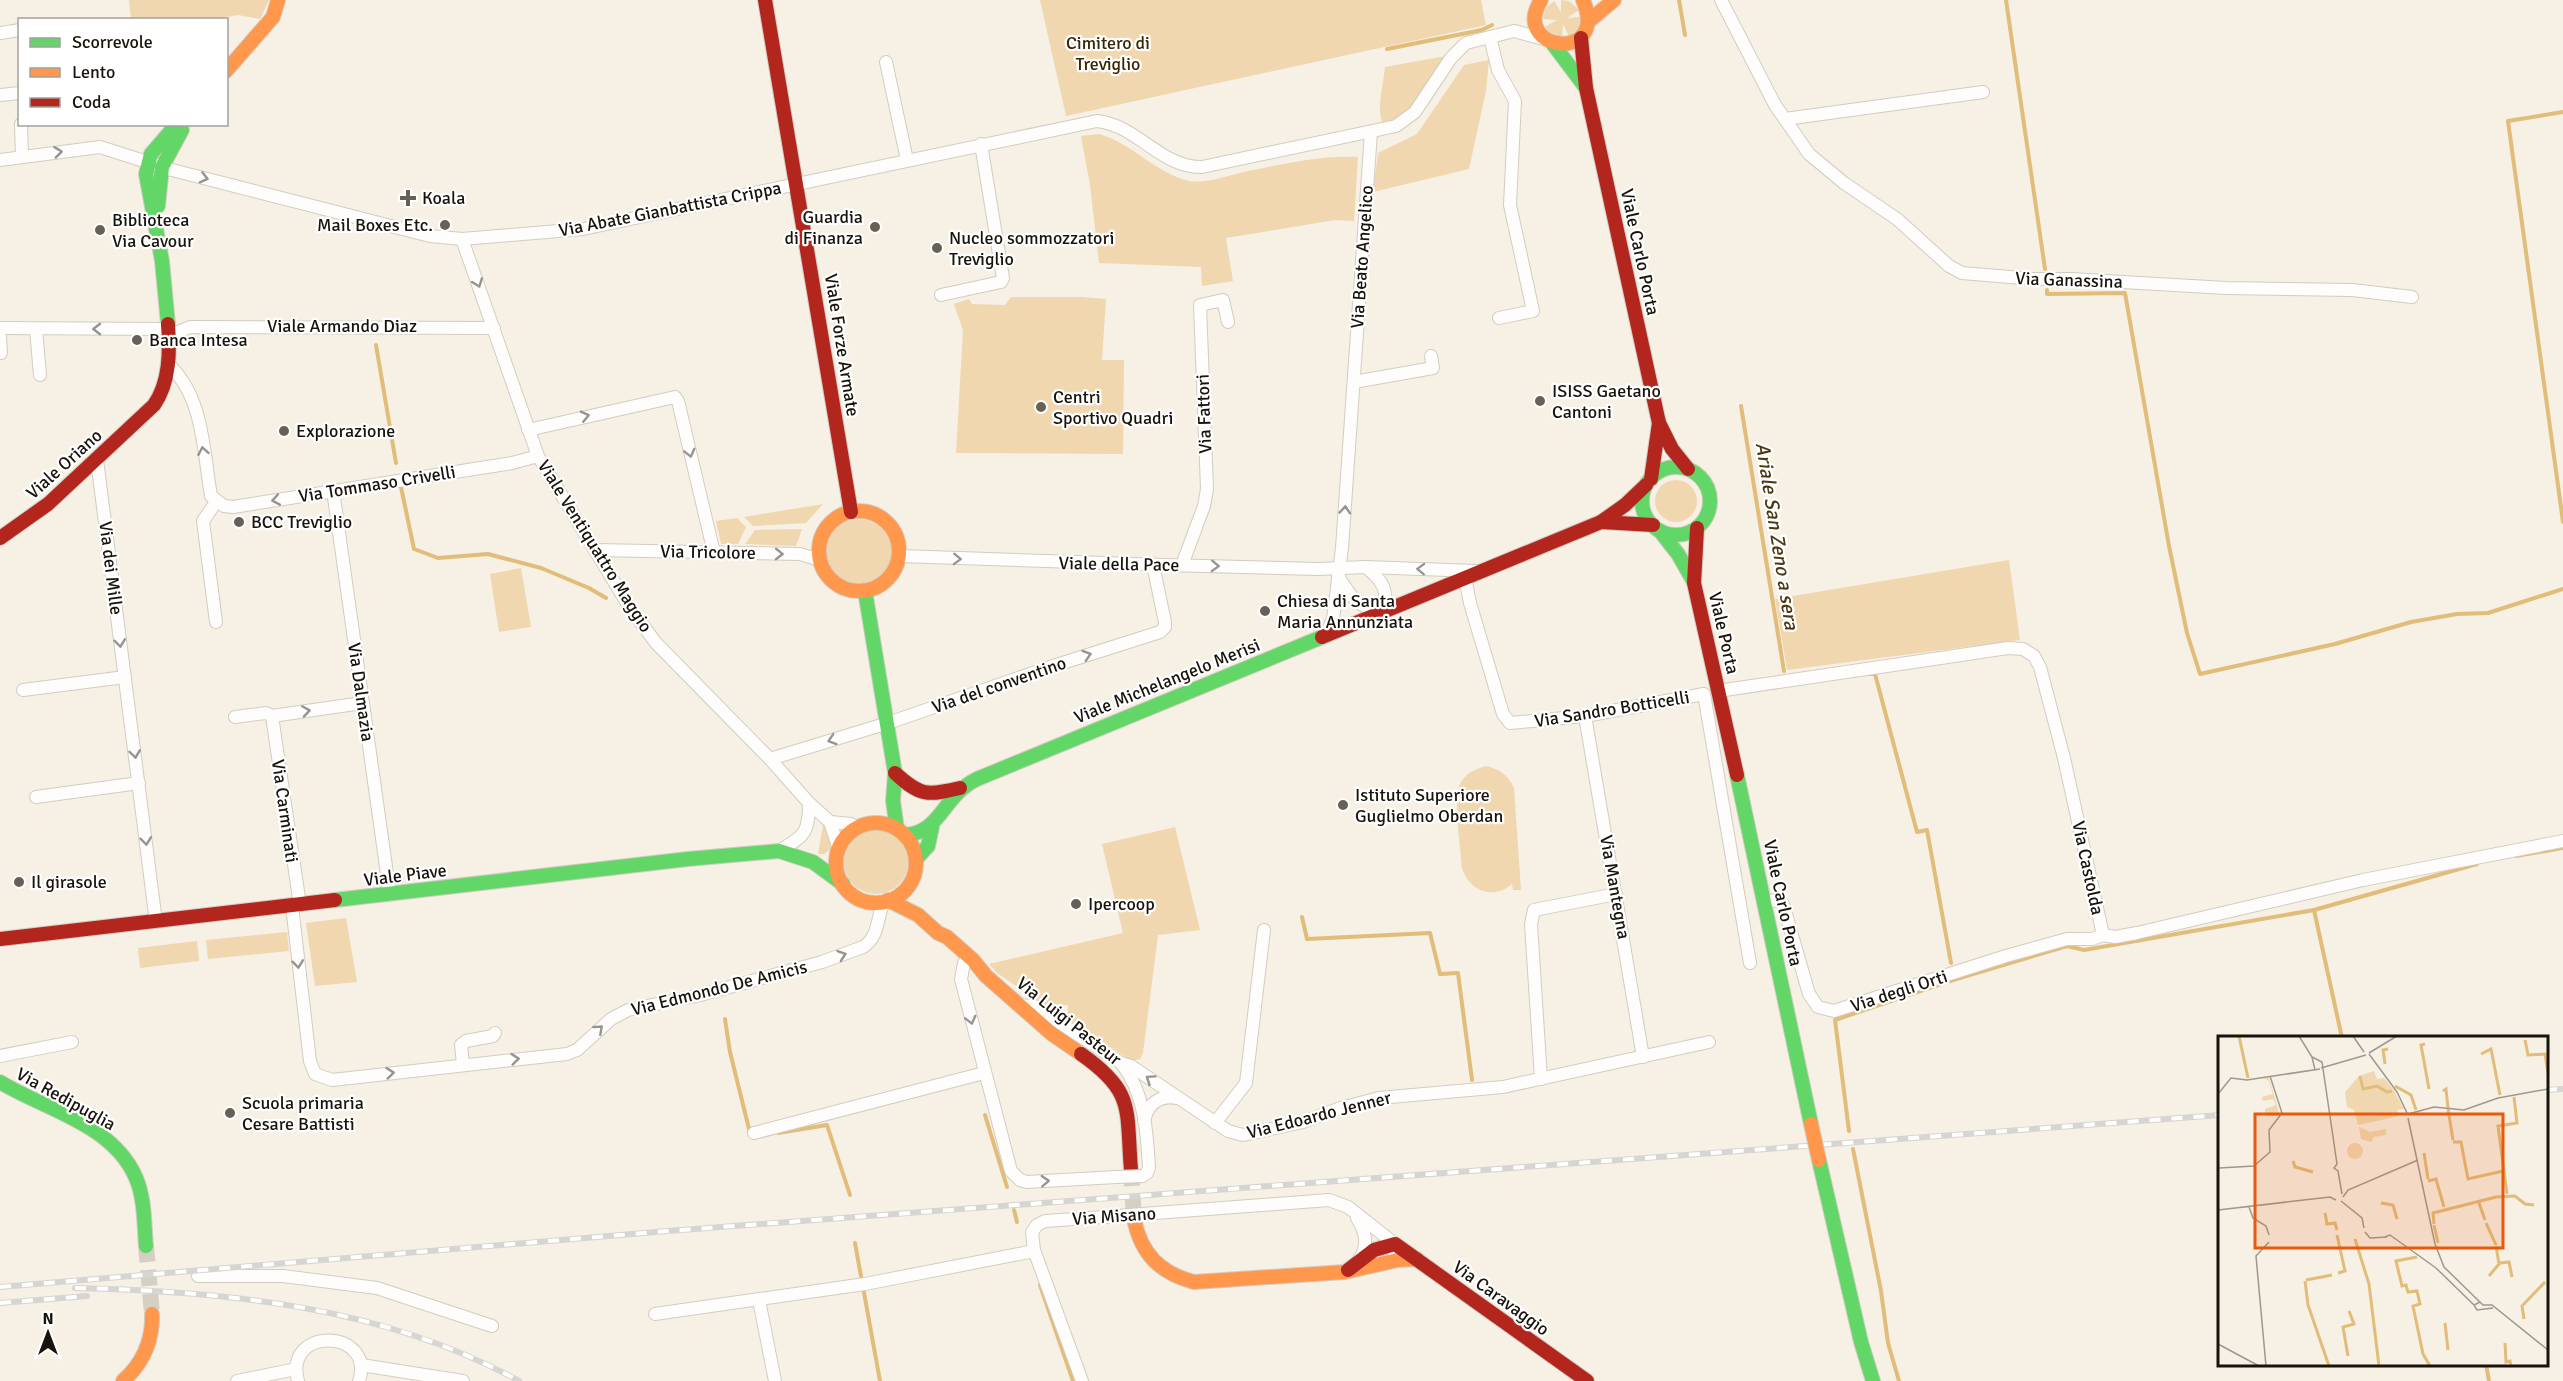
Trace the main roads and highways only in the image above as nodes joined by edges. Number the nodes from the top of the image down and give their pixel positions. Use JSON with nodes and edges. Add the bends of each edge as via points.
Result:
{"nodes":[{"id":1,"x":278,"y":0,"type":"edge"},
{"id":2,"x":765,"y":0,"type":"edge"},
{"id":3,"x":1583,"y":0,"type":"edge"},
{"id":4,"x":1614,"y":0,"type":"edge"},
{"id":5,"x":1539,"y":3,"type":"edge"},
{"id":6,"x":1589,"y":21,"type":"junction"},
{"id":7,"x":1581,"y":38,"type":"junction"},
{"id":8,"x":1549,"y":42,"type":"junction"},
{"id":9,"x":228,"y":69,"type":"edge"},
{"id":10,"x":1586,"y":88,"type":"junction"},
{"id":11,"x":175,"y":126,"type":"edge"},
{"id":12,"x":184,"y":126,"type":"edge"},
{"id":13,"x":156,"y":231,"type":"junction"},
{"id":14,"x":1659,"y":423,"type":"junction"},
{"id":15,"x":1688,"y":469,"type":"junction"},
{"id":16,"x":1648,"y":482,"type":"junction"},
{"id":17,"x":851,"y":512,"type":"junction"},
{"id":18,"x":1600,"y":522,"type":"junction"},
{"id":19,"x":1657,"y":528,"type":"junction"},
{"id":20,"x":1697,"y":528,"type":"junction"},
{"id":21,"x":0,"y":538,"type":"edge"},
{"id":22,"x":1694,"y":583,"type":"junction"},
{"id":23,"x":865,"y":591,"type":"junction"},
{"id":24,"x":1719,"y":691,"type":"joint"},
{"id":25,"x":895,"y":773,"type":"junction"},
{"id":26,"x":960,"y":788,"type":"junction"},
{"id":27,"x":893,"y":801,"type":"junction"},
{"id":28,"x":873,"y":823,"type":"junction"},
{"id":29,"x":932,"y":827,"type":"junction"},
{"id":30,"x":901,"y":832,"type":"junction"},
{"id":31,"x":838,"y":853,"type":"junction"},
{"id":32,"x":916,"y":859,"type":"junction"},
{"id":33,"x":813,"y":862,"type":"junction"},
{"id":34,"x":843,"y":884,"type":"junction"},
{"id":35,"x":909,"y":885,"type":"junction"},
{"id":36,"x":886,"y":901,"type":"junction"},
{"id":37,"x":918,"y":915,"type":"junction"},
{"id":38,"x":938,"y":933,"type":"junction"},
{"id":39,"x":0,"y":939,"type":"edge"},
{"id":40,"x":986,"y":976,"type":"junction"},
{"id":41,"x":0,"y":1082,"type":"edge"},
{"id":42,"x":1136,"y":1173,"type":"tunnel mouth"},
{"id":43,"x":1138,"y":1217,"type":"tunnel mouth"},
{"id":44,"x":146,"y":1246,"type":"tunnel mouth"},
{"id":45,"x":1417,"y":1259,"type":"junction"},
{"id":46,"x":1345,"y":1272,"type":"junction"},
{"id":47,"x":152,"y":1314,"type":"tunnel mouth"},
{"id":48,"x":123,"y":1381,"type":"edge"},
{"id":49,"x":1587,"y":1381,"type":"edge"},
{"id":50,"x":1873,"y":1381,"type":"edge"}],
"edges":[{"from":1,"to":9,"type":"main road","via":[[273,17]]},
{"from":2,"to":17,"type":"main road","name":"Viale Forze Armate"},
{"from":3,"to":6,"type":"main road"},
{"from":4,"to":6,"type":"main road"},
{"from":5,"to":8,"type":"main road","name":"Viale Carlo Porta","via":[[1535,24]]},
{"from":6,"to":7,"type":"main road"},
{"from":7,"to":8,"type":"main road","via":[[1568,45]]},
{"from":7,"to":10,"type":"main road","name":"Viale Carlo Porta"},
{"from":8,"to":10,"type":"main road","name":"Viale Carlo Porta"},
{"from":10,"to":14,"type":"main road","name":"Viale Carlo Porta"},
{"from":11,"to":13,"type":"main road","via":[[148,161],[147,180]]},
{"from":12,"to":13,"type":"main road","via":[[162,167]]},
{"from":13,"to":21,"type":"main road","name":"Viale Oriano","via":[[168,328],[161,393],[148,411],[97,460],[40,511]]},
{"from":14,"to":15,"type":"main road","name":"Viale Carlo Porta"},
{"from":14,"to":16,"type":"main road","name":"Viale Carlo Porta"},
{"from":15,"to":16,"type":"main road","via":[[1668,468]]},
{"from":15,"to":20,"type":"main road","name":"Viale Carlo Porta","via":[[1704,482],[1710,501],[1709,511]]},
{"from":16,"to":18,"type":"main road","name":"Viale Michelangelo Merisi"},
{"from":16,"to":19,"type":"main road","name":"Viale Carlo Porta","via":[[1644,510]]},
{"from":17,"to":23,"type":"main road","via":[[838,517],[825,530],[819,547],[820,560],[824,572],[835,583],[849,590]]},
{"from":17,"to":23,"type":"main road","via":[[869,513],[886,522],[896,536],[896,566],[880,586]]},
{"from":18,"to":19,"type":"main road","name":"Viale Michelangelo Merisi"},
{"from":18,"to":26,"type":"main road","name":"Viale Michelangelo Merisi"},
{"from":19,"to":20,"type":"main road","via":[[1679,535]]},
{"from":19,"to":22,"type":"main road","name":"Viale Carlo Porta"},
{"from":20,"to":22,"type":"main road"},
{"from":22,"to":24,"type":"main road","name":"Viale Porta"},
{"from":23,"to":25,"type":"main road"},
{"from":24,"to":50,"type":"main road","name":"Viale Carlo Porta","bridge":true,"via":[[1810,1124],[1860,1342]]},
{"from":25,"to":26,"type":"main road","via":[[911,789],[927,796]]},
{"from":25,"to":27,"type":"main road"},
{"from":26,"to":29,"type":"main road","name":"Viale Michelangelo Merisi"},
{"from":27,"to":28,"type":"main road"},
{"from":27,"to":30,"type":"main road"},
{"from":28,"to":30,"type":"main road"},
{"from":28,"to":31,"type":"main road","via":[[856,828],[843,840]]},
{"from":29,"to":30,"type":"main road","via":[[921,834]]},
{"from":29,"to":32,"type":"main road","name":"Viale Michelangelo Merisi","via":[[933,837],[926,852]]},
{"from":30,"to":32,"type":"main road","via":[[910,842]]},
{"from":31,"to":33,"type":"main road","name":"Viale Piave"},
{"from":31,"to":34,"type":"main road"},
{"from":32,"to":35,"type":"main road"},
{"from":33,"to":34,"type":"main road","name":"Viale Piave"},
{"from":33,"to":39,"type":"main road","name":"Viale Piave","via":[[779,850]]},
{"from":34,"to":36,"type":"main road","via":[[856,897]]},
{"from":35,"to":36,"type":"main road"},
{"from":35,"to":37,"type":"main road"},
{"from":36,"to":37,"type":"main road","name":"Via Luigi Pasteur"},
{"from":37,"to":38,"type":"main road","name":"Via Luigi Pasteur"},
{"from":38,"to":40,"type":"main road","name":"Via Luigi Pasteur","via":[[950,939]]},
{"from":38,"to":40,"type":"main road","name":"Via Luigi Pasteur","via":[[940,942],[978,975]]},
{"from":40,"to":42,"type":"main road","name":"Via Luigi Pasteur","via":[[1066,1045],[1105,1071],[1122,1092]]},
{"from":41,"to":44,"type":"main road","name":"Via Redipuglia","via":[[100,1136],[123,1156],[139,1186]]},
{"from":43,"to":46,"type":"main road","via":[[1140,1244],[1152,1261],[1185,1280]]},
{"from":45,"to":46,"type":"main road","via":[[1400,1258]]},
{"from":45,"to":46,"type":"main road","name":"Via Caravaggio","via":[[1395,1244],[1374,1250]]},
{"from":45,"to":49,"type":"main road","name":"Via Caravaggio"},
{"from":47,"to":48,"type":"main road","via":[[148,1349]]}]}
